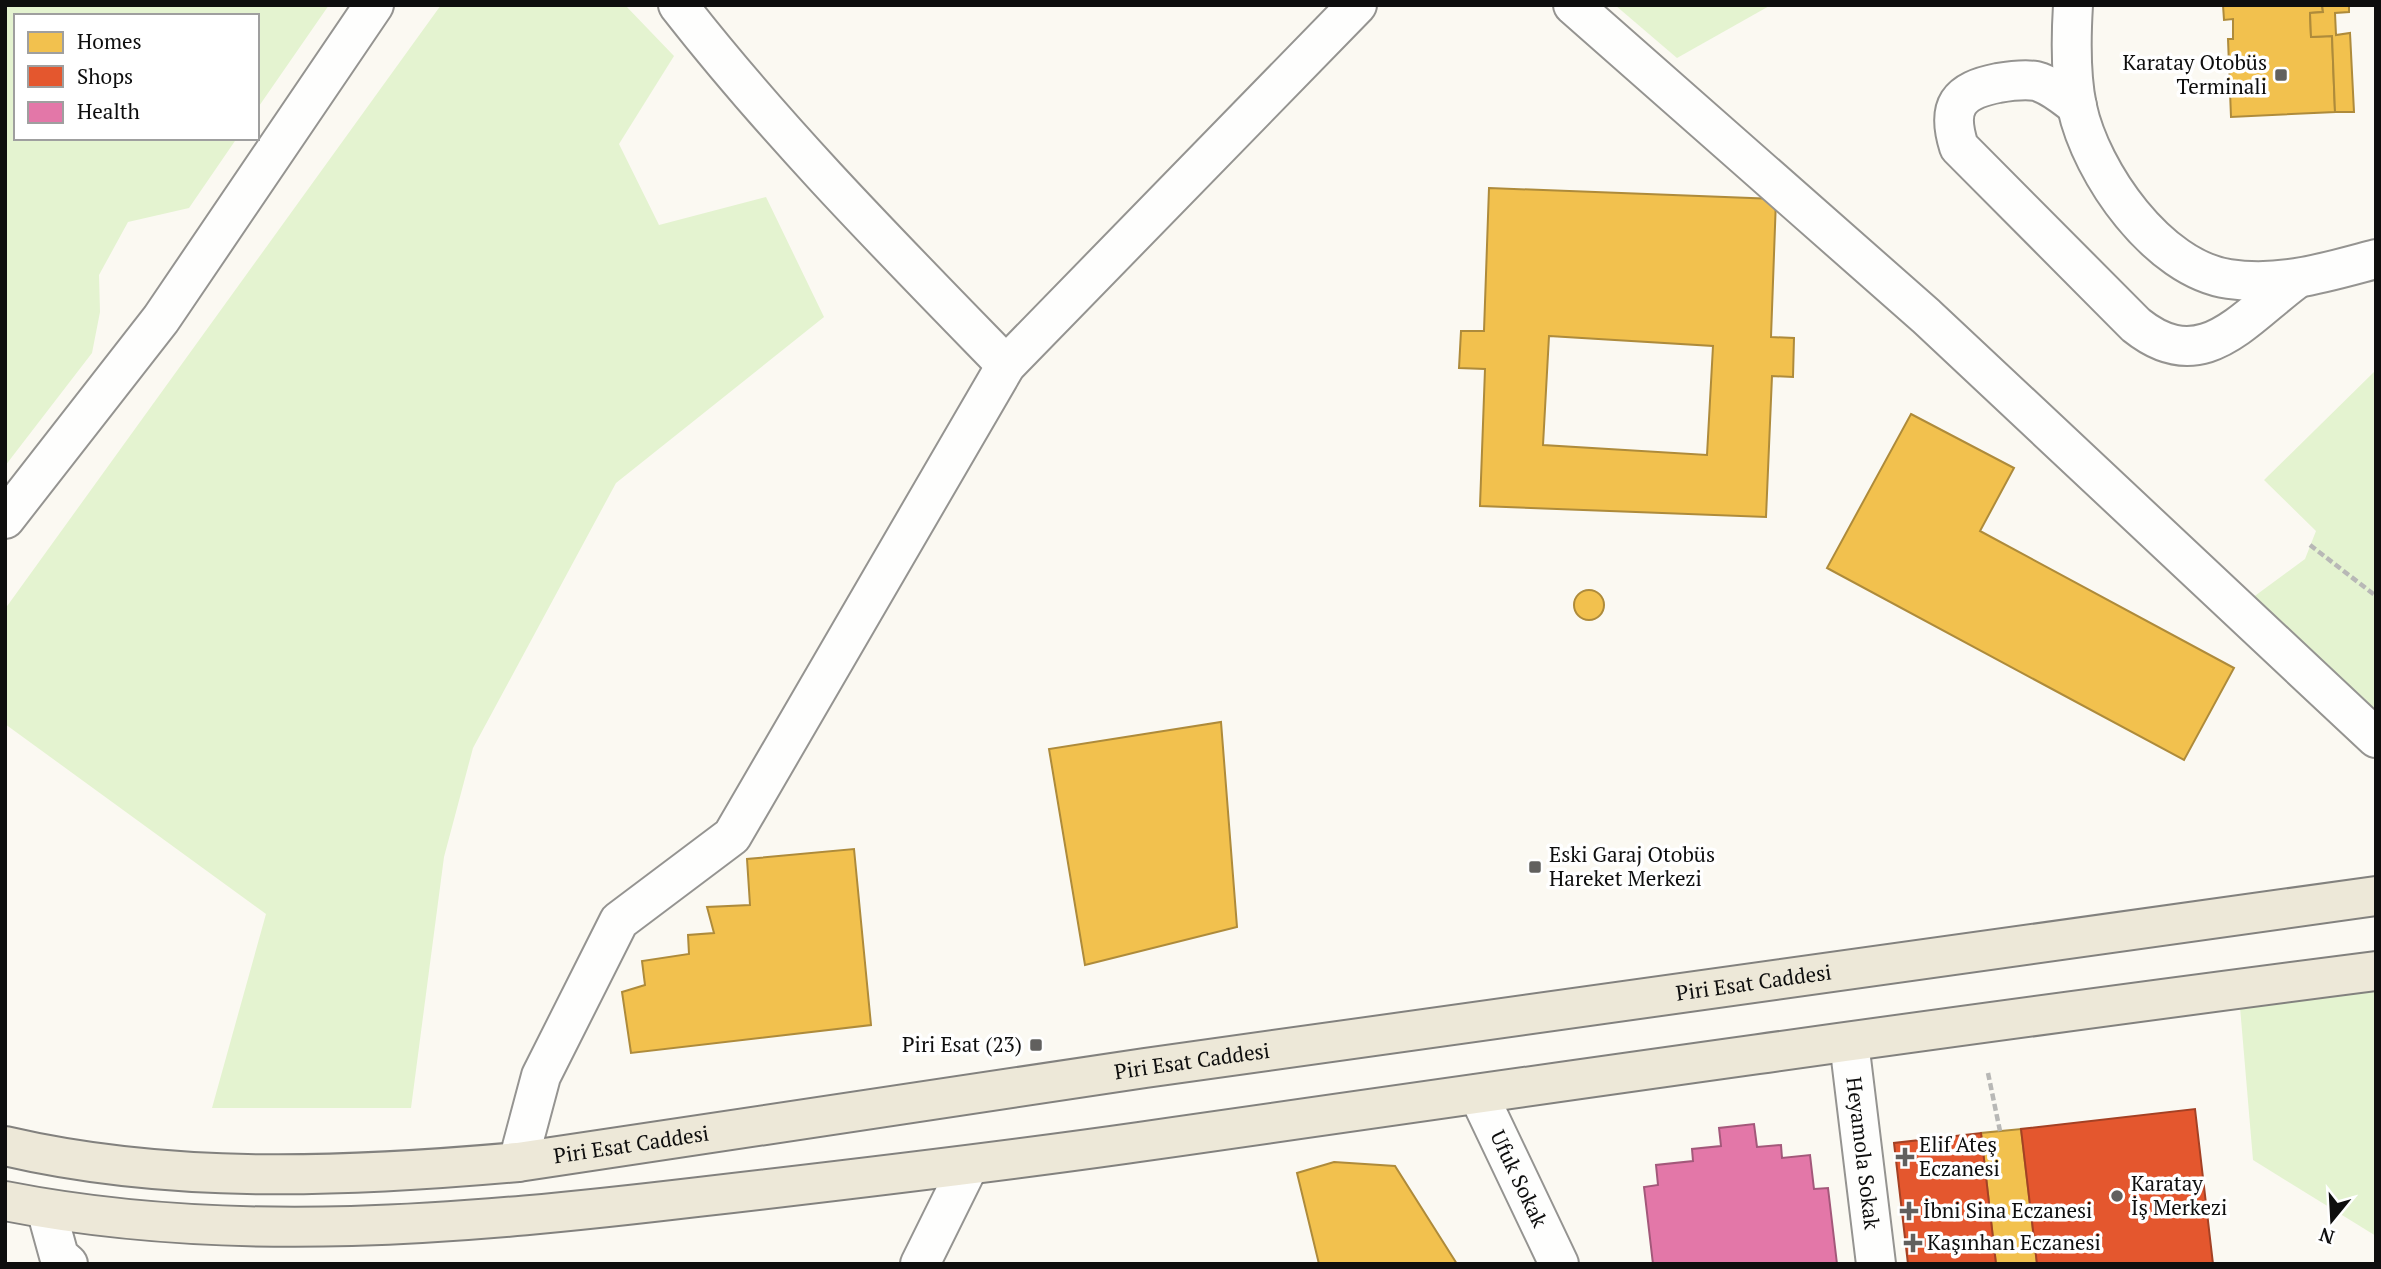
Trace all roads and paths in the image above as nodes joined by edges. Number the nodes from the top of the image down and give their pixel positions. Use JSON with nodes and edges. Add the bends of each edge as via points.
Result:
{"nodes":[{"id":1,"x":374,"y":5,"type":"edge"},
{"id":2,"x":678,"y":5,"type":"edge"},
{"id":3,"x":1357,"y":5,"type":"edge"},
{"id":4,"x":1573,"y":5,"type":"edge"},
{"id":5,"x":2073,"y":5,"type":"edge"},
{"id":6,"x":2077,"y":106,"type":"junction"},
{"id":7,"x":2376,"y":259,"type":"edge"},
{"id":8,"x":2294,"y":281,"type":"junction"},
{"id":9,"x":1006,"y":365,"type":"junction"},
{"id":10,"x":5,"y":519,"type":"edge"},
{"id":11,"x":2310,"y":545,"type":"dead end"},
{"id":12,"x":2376,"y":596,"type":"edge"},
{"id":13,"x":2376,"y":738,"type":"edge"},
{"id":14,"x":2376,"y":896,"type":"edge"},
{"id":15,"x":2376,"y":971,"type":"edge"},
{"id":16,"x":1849,"y":1042,"type":"junction"},
{"id":17,"x":1989,"y":1073,"type":"dead end"},
{"id":18,"x":1478,"y":1094,"type":"junction"},
{"id":19,"x":2000,"y":1131,"type":"dead end"},
{"id":20,"x":5,"y":1146,"type":"edge"},
{"id":21,"x":518,"y":1162,"type":"junction"},
{"id":22,"x":968,"y":1167,"type":"junction"},
{"id":23,"x":5,"y":1201,"type":"edge"},
{"id":24,"x":46,"y":1209,"type":"junction"},
{"id":25,"x":68,"y":1264,"type":"edge"},
{"id":26,"x":920,"y":1264,"type":"edge"},
{"id":27,"x":1559,"y":1264,"type":"edge"},
{"id":28,"x":1876,"y":1264,"type":"edge"}],
"edges":[{"from":1,"to":10,"type":"street","via":[[161,319]]},
{"from":2,"to":9,"type":"street","via":[[857,212]]},
{"from":3,"to":9,"type":"street"},
{"from":4,"to":13,"type":"street","via":[[1926,316]]},
{"from":5,"to":6,"type":"street"},
{"from":6,"to":8,"type":"street","via":[[2110,184],[2173,256],[2202,272],[2228,279]]},
{"from":6,"to":8,"type":"street","via":[[2036,81],[2013,80],[1972,89],[1955,107],[1952,126],[1959,147],[2136,325],[2176,347],[2198,347],[2218,338]]},
{"from":7,"to":8,"type":"street"},
{"from":9,"to":21,"type":"street","via":[[732,836],[619,921],[541,1076]]},
{"from":11,"to":12,"type":"path"},
{"from":14,"to":21,"type":"main road","name":"Piri Esat Caddesi","via":[[1172,1064]]},
{"from":15,"to":16,"type":"main road"},
{"from":16,"to":18,"type":"main road"},
{"from":16,"to":28,"type":"street","name":"Heyamola Sokak"},
{"from":17,"to":19,"type":"path"},
{"from":18,"to":22,"type":"main road"},
{"from":18,"to":27,"type":"street","name":"Ufuk Sokak"},
{"from":20,"to":21,"type":"main road","name":"Piri Esat Caddesi","via":[[98,1163],[249,1174]]},
{"from":22,"to":24,"type":"main road","via":[[576,1211],[366,1226],[151,1221]]},
{"from":22,"to":26,"type":"street"},
{"from":23,"to":24,"type":"main road"},
{"from":24,"to":25,"type":"street","via":[[59,1256]]}]}
